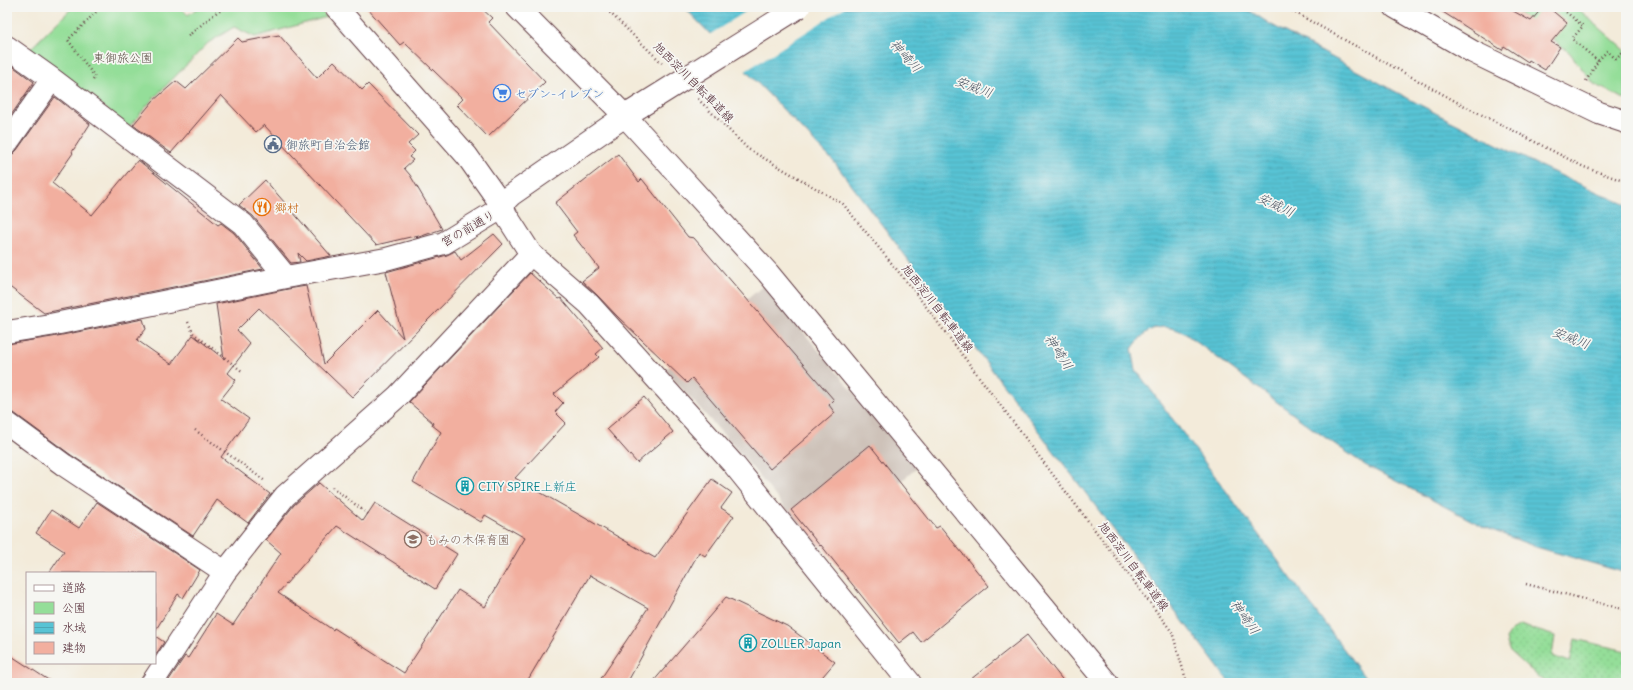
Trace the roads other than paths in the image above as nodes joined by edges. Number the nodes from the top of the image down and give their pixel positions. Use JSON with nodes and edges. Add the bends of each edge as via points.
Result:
{"nodes":[{"id":1,"x":336,"y":7,"type":"edge"},
{"id":2,"x":517,"y":7,"type":"edge"},
{"id":3,"x":799,"y":7,"type":"edge"},
{"id":4,"x":1395,"y":7,"type":"edge"},
{"id":5,"x":7,"y":47,"type":"edge"},
{"id":6,"x":52,"y":79,"type":"junction"},
{"id":7,"x":633,"y":111,"type":"junction"},
{"id":8,"x":1626,"y":122,"type":"edge"},
{"id":9,"x":7,"y":143,"type":"edge"},
{"id":10,"x":503,"y":207,"type":"junction"},
{"id":11,"x":531,"y":254,"type":"junction"},
{"id":12,"x":286,"y":277,"type":"junction"},
{"id":13,"x":7,"y":332,"type":"edge"},
{"id":14,"x":7,"y":423,"type":"edge"},
{"id":15,"x":225,"y":572,"type":"junction"},
{"id":16,"x":152,"y":683,"type":"edge"},
{"id":17,"x":910,"y":683,"type":"edge"},
{"id":18,"x":1107,"y":683,"type":"edge"}],
"edges":[{"from":1,"to":10,"type":"street","via":[[467,156]]},
{"from":2,"to":7,"type":"street"},
{"from":3,"to":7,"type":"street","name":"宮の前通り","bridge":true},
{"from":4,"to":8,"type":"street","via":[[1480,55],[1599,113]]},
{"from":5,"to":6,"type":"street"},
{"from":6,"to":9,"type":"street"},
{"from":6,"to":12,"type":"street","via":[[243,224]]},
{"from":7,"to":10,"type":"street","name":"宮の前通り","via":[[511,195]]},
{"from":7,"to":18,"type":"street"},
{"from":10,"to":11,"type":"street"},
{"from":10,"to":12,"type":"street","name":"宮の前通り","via":[[444,243],[386,259]]},
{"from":11,"to":15,"type":"street","via":[[398,396],[285,496]]},
{"from":11,"to":17,"type":"street","via":[[589,304],[735,466]]},
{"from":12,"to":13,"type":"street","name":"宮の前通り"},
{"from":14,"to":15,"type":"street","via":[[64,465]]},
{"from":15,"to":16,"type":"street"}]}
